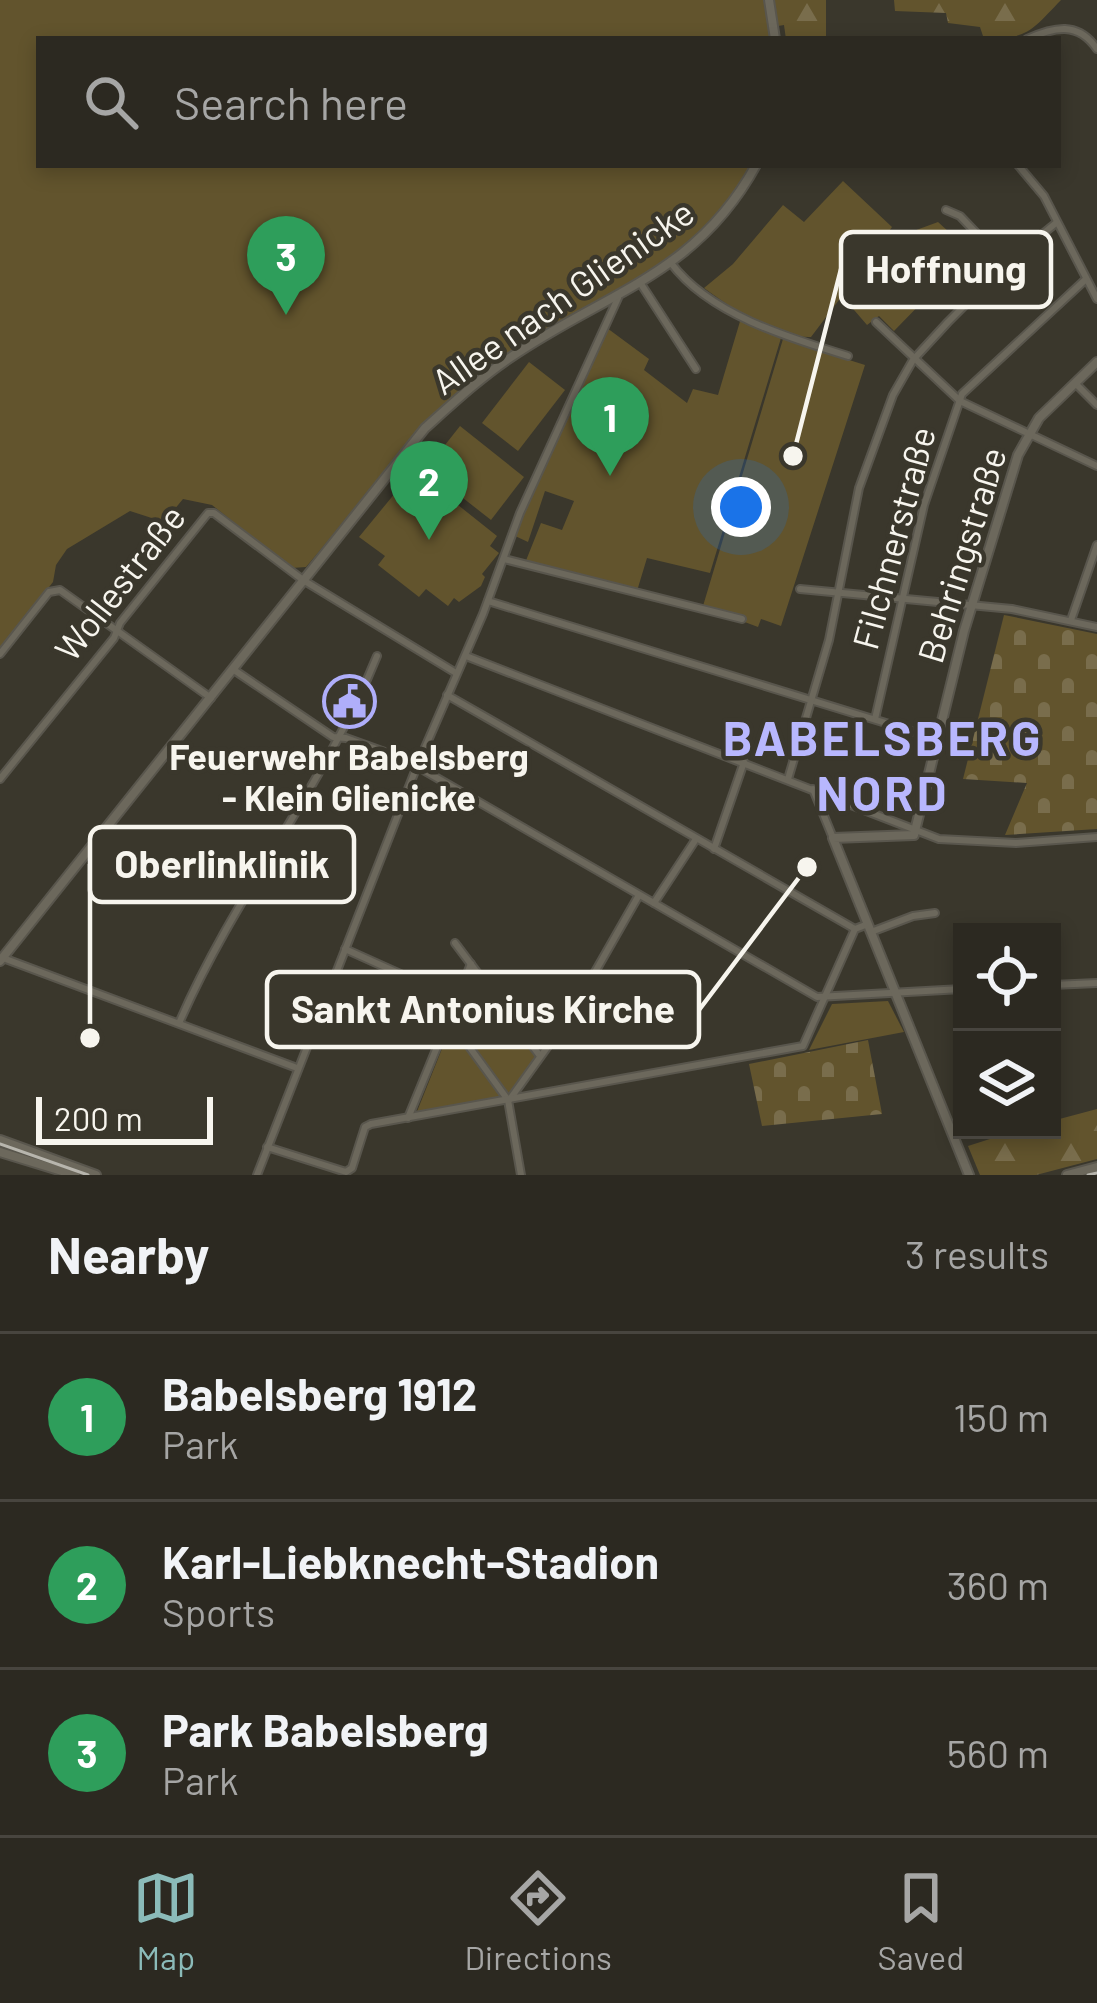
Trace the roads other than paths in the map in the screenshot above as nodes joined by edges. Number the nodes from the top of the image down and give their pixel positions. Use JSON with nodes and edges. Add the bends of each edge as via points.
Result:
{"nodes":[{"id":1,"x":770,"y":0,"type":"edge"},
{"id":2,"x":775,"y":36,"type":"edge"},
{"id":3,"x":1038,"y":36,"type":"edge"},
{"id":4,"x":1097,"y":49,"type":"edge"},
{"id":5,"x":754,"y":168,"type":"edge"},
{"id":6,"x":1021,"y":168,"type":"edge"},
{"id":7,"x":946,"y":210,"type":"dead end"},
{"id":8,"x":1056,"y":223,"type":"junction"},
{"id":9,"x":671,"y":263,"type":"junction"},
{"id":10,"x":1006,"y":264,"type":"junction"},
{"id":11,"x":1085,"y":280,"type":"junction"},
{"id":12,"x":641,"y":284,"type":"junction"},
{"id":13,"x":618,"y":298,"type":"junction"},
{"id":14,"x":1097,"y":299,"type":"edge"},
{"id":15,"x":876,"y":322,"type":"dead end"},
{"id":16,"x":848,"y":356,"type":"dead end"},
{"id":17,"x":913,"y":360,"type":"junction"},
{"id":18,"x":1097,"y":362,"type":"edge"},
{"id":19,"x":696,"y":369,"type":"dead end"},
{"id":20,"x":1075,"y":383,"type":"junction"},
{"id":21,"x":960,"y":401,"type":"junction"},
{"id":22,"x":1097,"y":405,"type":"edge"},
{"id":23,"x":1028,"y":433,"type":"junction"},
{"id":24,"x":1097,"y":466,"type":"edge"},
{"id":25,"x":1097,"y":545,"type":"edge"},
{"id":26,"x":504,"y":559,"type":"junction"},
{"id":27,"x":304,"y":580,"type":"junction"},
{"id":28,"x":800,"y":589,"type":"dead end"},
{"id":29,"x":838,"y":594,"type":"junction"},
{"id":30,"x":488,"y":601,"type":"junction"},
{"id":31,"x":904,"y":601,"type":"junction"},
{"id":32,"x":972,"y":605,"type":"junction"},
{"id":33,"x":742,"y":619,"type":"dead end"},
{"id":34,"x":1071,"y":620,"type":"junction"},
{"id":35,"x":1097,"y":627,"type":"edge"},
{"id":36,"x":117,"y":630,"type":"junction"},
{"id":37,"x":0,"y":654,"type":"edge"},
{"id":38,"x":376,"y":656,"type":"dead end"},
{"id":39,"x":466,"y":656,"type":"junction"},
{"id":40,"x":234,"y":670,"type":"junction"},
{"id":41,"x":456,"y":673,"type":"junction"},
{"id":42,"x":447,"y":695,"type":"junction"},
{"id":43,"x":211,"y":698,"type":"junction"},
{"id":44,"x":812,"y":699,"type":"junction"},
{"id":45,"x":875,"y":719,"type":"junction"},
{"id":46,"x":340,"y":738,"type":"junction"},
{"id":47,"x":938,"y":739,"type":"junction"},
{"id":48,"x":744,"y":762,"type":"junction"},
{"id":49,"x":417,"y":766,"type":"junction"},
{"id":50,"x":0,"y":779,"type":"edge"},
{"id":51,"x":788,"y":779,"type":"junction"},
{"id":52,"x":813,"y":789,"type":"junction"},
{"id":53,"x":917,"y":830,"type":"junction"},
{"id":54,"x":1097,"y":837,"type":"edge"},
{"id":55,"x":696,"y":838,"type":"junction"},
{"id":56,"x":833,"y":838,"type":"junction"},
{"id":57,"x":714,"y":849,"type":"junction"},
{"id":58,"x":639,"y":895,"type":"junction"},
{"id":59,"x":654,"y":903,"type":"junction"},
{"id":60,"x":935,"y":914,"type":"dead end"},
{"id":61,"x":869,"y":928,"type":"junction"},
{"id":62,"x":855,"y":929,"type":"junction"},
{"id":63,"x":455,"y":943,"type":"dead end"},
{"id":64,"x":345,"y":949,"type":"junction"},
{"id":65,"x":1,"y":959,"type":"edge"},
{"id":66,"x":471,"y":964,"type":"junction"},
{"id":67,"x":1097,"y":983,"type":"edge"},
{"id":68,"x":1061,"y":985,"type":"edge"},
{"id":69,"x":953,"y":989,"type":"edge"},
{"id":70,"x":895,"y":992,"type":"junction"},
{"id":71,"x":826,"y":995,"type":"junction"},
{"id":72,"x":450,"y":1016,"type":"junction"},
{"id":73,"x":180,"y":1021,"type":"junction"},
{"id":74,"x":540,"y":1056,"type":"junction"},
{"id":75,"x":298,"y":1068,"type":"junction"},
{"id":76,"x":508,"y":1100,"type":"junction"},
{"id":77,"x":408,"y":1118,"type":"junction"},
{"id":78,"x":0,"y":1139,"type":"edge"},
{"id":79,"x":267,"y":1147,"type":"junction"},
{"id":80,"x":0,"y":1152,"type":"edge"},
{"id":81,"x":35,"y":1158,"type":"junction"},
{"id":82,"x":1097,"y":1167,"type":"edge"},
{"id":83,"x":348,"y":1173,"type":"edge"},
{"id":84,"x":90,"y":1174,"type":"edge"},
{"id":85,"x":27,"y":1175,"type":"edge"},
{"id":86,"x":75,"y":1175,"type":"edge"},
{"id":87,"x":257,"y":1175,"type":"edge"},
{"id":88,"x":520,"y":1175,"type":"edge"},
{"id":89,"x":969,"y":1175,"type":"edge"},
{"id":90,"x":1067,"y":1175,"type":"edge"}],
"edges":[{"from":1,"to":2,"type":"street"},
{"from":3,"to":4,"type":"street","via":[[1068,28],[1088,35]]},
{"from":5,"to":9,"type":"street","name":"Allee nach Glienicke","via":[[728,210]]},
{"from":6,"to":8,"type":"street"},
{"from":7,"to":10,"type":"street"},
{"from":8,"to":10,"type":"street"},
{"from":8,"to":11,"type":"street"},
{"from":9,"to":12,"type":"street","name":"Allee nach Glienicke"},
{"from":9,"to":16,"type":"street","via":[[692,285],[769,331]]},
{"from":10,"to":17,"type":"street"},
{"from":11,"to":14,"type":"street"},
{"from":11,"to":21,"type":"street","name":"Filchnerstraße"},
{"from":12,"to":13,"type":"street","name":"Allee nach Glienicke"},
{"from":12,"to":19,"type":"street"},
{"from":13,"to":26,"type":"street"},
{"from":13,"to":27,"type":"street","name":"Allee nach Glienicke","via":[[512,356],[437,417]]},
{"from":15,"to":17,"type":"street"},
{"from":17,"to":21,"type":"street"},
{"from":17,"to":29,"type":"street","via":[[859,488]]},
{"from":18,"to":20,"type":"street","name":"Behringstraße"},
{"from":20,"to":22,"type":"street"},
{"from":20,"to":23,"type":"street","name":"Behringstraße"},
{"from":21,"to":23,"type":"street"},
{"from":21,"to":31,"type":"street","name":"Filchnerstraße","via":[[924,505]]},
{"from":23,"to":24,"type":"street"},
{"from":23,"to":32,"type":"street","name":"Behringstraße"},
{"from":25,"to":34,"type":"street"},
{"from":26,"to":30,"type":"street"},
{"from":26,"to":33,"type":"street"},
{"from":27,"to":36,"type":"street","name":"Wollestraße","via":[[208,513]]},
{"from":27,"to":40,"type":"street","name":"Allee nach Glienicke"},
{"from":27,"to":41,"type":"street"},
{"from":28,"to":29,"type":"street"},
{"from":29,"to":31,"type":"street"},
{"from":29,"to":44,"type":"street"},
{"from":30,"to":39,"type":"street"},
{"from":30,"to":44,"type":"street"},
{"from":31,"to":32,"type":"street"},
{"from":31,"to":45,"type":"street","name":"Filchnerstraße"},
{"from":32,"to":34,"type":"street"},
{"from":32,"to":47,"type":"street","name":"Behringstraße"},
{"from":34,"to":35,"type":"street"},
{"from":36,"to":37,"type":"street","via":[[56,589]]},
{"from":36,"to":43,"type":"street"},
{"from":36,"to":50,"type":"street","name":"Wollestraße"},
{"from":38,"to":46,"type":"street"},
{"from":39,"to":41,"type":"street"},
{"from":39,"to":48,"type":"street"},
{"from":40,"to":43,"type":"street","name":"Allee nach Glienicke"},
{"from":40,"to":46,"type":"street"},
{"from":41,"to":42,"type":"street"},
{"from":42,"to":49,"type":"street"},
{"from":42,"to":55,"type":"street"},
{"from":43,"to":65,"type":"street","name":"Allee nach Glienicke"},
{"from":44,"to":45,"type":"street"},
{"from":44,"to":51,"type":"street"},
{"from":45,"to":47,"type":"street"},
{"from":46,"to":49,"type":"street"},
{"from":46,"to":73,"type":"street","via":[[206,961]]},
{"from":47,"to":53,"type":"street","name":"Behringstraße"},
{"from":48,"to":51,"type":"street"},
{"from":48,"to":57,"type":"street"},
{"from":49,"to":58,"type":"street"},
{"from":49,"to":64,"type":"street"},
{"from":51,"to":52,"type":"street"},
{"from":52,"to":53,"type":"street"},
{"from":52,"to":56,"type":"street"},
{"from":53,"to":54,"type":"street","via":[[987,843]]},
{"from":53,"to":56,"type":"street","via":[[909,838]]},
{"from":55,"to":57,"type":"street"},
{"from":55,"to":59,"type":"street"},
{"from":56,"to":61,"type":"street"},
{"from":57,"to":62,"type":"street"},
{"from":58,"to":59,"type":"street"},
{"from":58,"to":74,"type":"street"},
{"from":59,"to":71,"type":"street","via":[[817,998]]},
{"from":60,"to":61,"type":"street"},
{"from":61,"to":62,"type":"street"},
{"from":61,"to":70,"type":"street"},
{"from":62,"to":71,"type":"street"},
{"from":63,"to":66,"type":"street"},
{"from":64,"to":72,"type":"street","via":[[416,981]]},
{"from":64,"to":75,"type":"street"},
{"from":65,"to":73,"type":"street"},
{"from":66,"to":72,"type":"street"},
{"from":66,"to":74,"type":"street"},
{"from":67,"to":68,"type":"street"},
{"from":69,"to":70,"type":"street"},
{"from":70,"to":71,"type":"street"},
{"from":70,"to":89,"type":"street"},
{"from":71,"to":76,"type":"street","via":[[803,1046]]},
{"from":72,"to":76,"type":"street"},
{"from":72,"to":77,"type":"street"},
{"from":73,"to":75,"type":"street"},
{"from":74,"to":76,"type":"street"},
{"from":75,"to":79,"type":"street"},
{"from":76,"to":77,"type":"street"},
{"from":76,"to":88,"type":"street"},
{"from":77,"to":83,"type":"street","via":[[365,1127]]},
{"from":78,"to":81,"type":"street"},
{"from":79,"to":83,"type":"street"},
{"from":79,"to":87,"type":"street"},
{"from":80,"to":81,"type":"street"},
{"from":81,"to":84,"type":"street"},
{"from":81,"to":85,"type":"street"},
{"from":81,"to":86,"type":"street"},
{"from":82,"to":90,"type":"street"}]}
